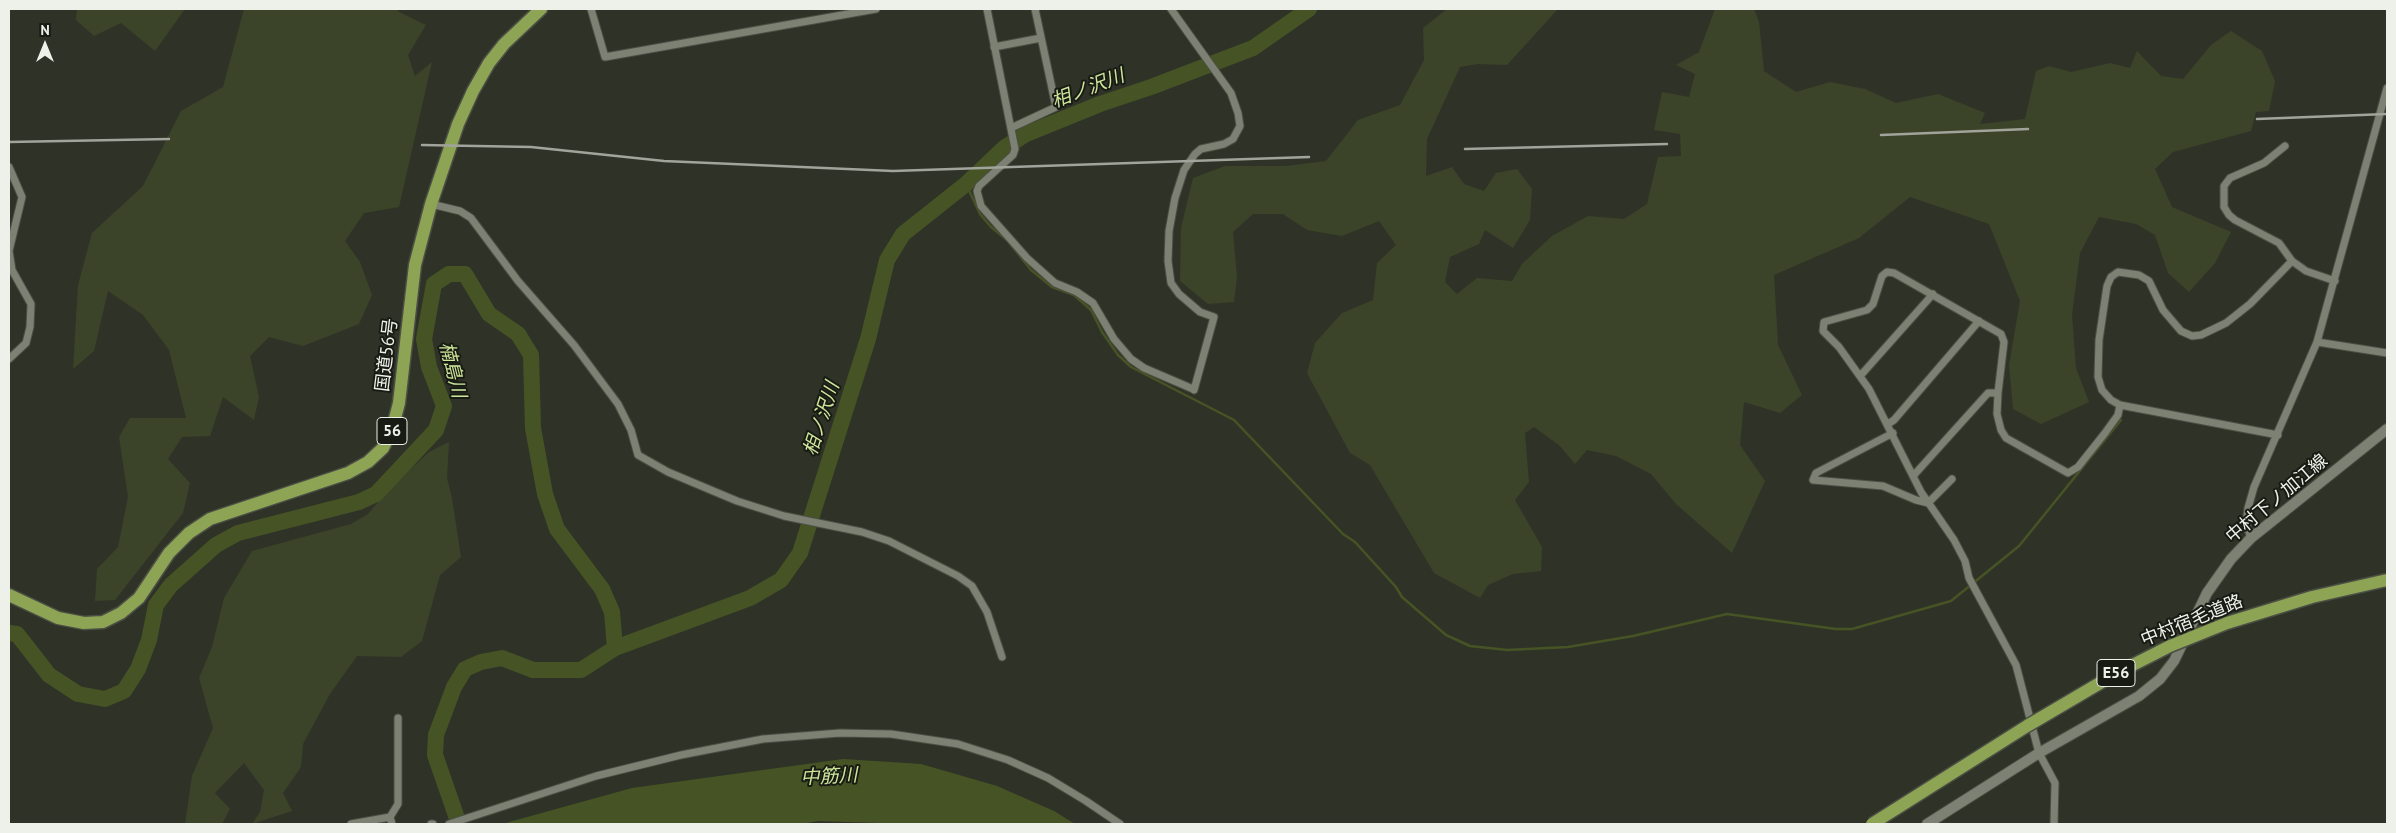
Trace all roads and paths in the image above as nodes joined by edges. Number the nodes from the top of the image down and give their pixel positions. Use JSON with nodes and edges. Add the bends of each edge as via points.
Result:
{"nodes":[{"id":1,"x":541,"y":9,"type":"edge"},
{"id":2,"x":591,"y":9,"type":"edge"},
{"id":3,"x":876,"y":9,"type":"edge"},
{"id":4,"x":987,"y":9,"type":"edge"},
{"id":5,"x":1035,"y":9,"type":"edge"},
{"id":6,"x":1171,"y":9,"type":"edge"},
{"id":7,"x":1041,"y":38,"type":"junction"},
{"id":8,"x":994,"y":47,"type":"junction"},
{"id":9,"x":2387,"y":88,"type":"edge"},
{"id":10,"x":1012,"y":131,"type":"junction"},
{"id":11,"x":2285,"y":146,"type":"dead end"},
{"id":12,"x":9,"y":167,"type":"edge"},
{"id":13,"x":431,"y":204,"type":"junction"},
{"id":14,"x":2292,"y":261,"type":"junction"},
{"id":15,"x":2335,"y":281,"type":"junction"},
{"id":16,"x":1932,"y":294,"type":"junction"},
{"id":17,"x":1979,"y":321,"type":"junction"},
{"id":18,"x":2317,"y":342,"type":"junction"},
{"id":19,"x":2387,"y":353,"type":"edge"},
{"id":20,"x":9,"y":359,"type":"edge"},
{"id":21,"x":1860,"y":376,"type":"junction"},
{"id":22,"x":1998,"y":392,"type":"junction"},
{"id":23,"x":2120,"y":405,"type":"junction"},
{"id":24,"x":1888,"y":424,"type":"junction"},
{"id":25,"x":2387,"y":430,"type":"edge"},
{"id":26,"x":1893,"y":433,"type":"junction"},
{"id":27,"x":2278,"y":436,"type":"junction"},
{"id":28,"x":1914,"y":475,"type":"junction"},
{"id":29,"x":1952,"y":479,"type":"dead end"},
{"id":30,"x":1928,"y":503,"type":"junction"},
{"id":31,"x":2251,"y":538,"type":"junction"},
{"id":32,"x":2387,"y":580,"type":"edge"},
{"id":33,"x":9,"y":595,"type":"edge"},
{"id":34,"x":1002,"y":656,"type":"dead end"},
{"id":35,"x":398,"y":718,"type":"dead end"},
{"id":36,"x":2039,"y":752,"type":"junction"},
{"id":37,"x":391,"y":821,"type":"edge"},
{"id":38,"x":351,"y":824,"type":"edge"},
{"id":39,"x":449,"y":824,"type":"edge"},
{"id":40,"x":1120,"y":824,"type":"edge"},
{"id":41,"x":1872,"y":824,"type":"edge"},
{"id":42,"x":1927,"y":824,"type":"edge"},
{"id":43,"x":2054,"y":824,"type":"edge"}],
"edges":[{"from":1,"to":13,"type":"highway","name":"国道56号","number":"56","via":[[489,63],[458,124]]},
{"from":2,"to":3,"type":"street","via":[[605,57]]},
{"from":4,"to":8,"type":"street"},
{"from":5,"to":7,"type":"street"},
{"from":6,"to":10,"type":"street","via":[[1230,92],[1240,126],[1233,139],[1195,154],[1184,170],[1175,198],[1168,261],[1171,283],[1200,312],[1214,317],[1194,389],[1144,368],[1131,359],[1114,339],[1093,303],[1055,283],[1027,258],[981,206],[977,192],[979,186],[1014,155]]},
{"from":7,"to":8,"type":"street"},
{"from":7,"to":10,"type":"street","via":[[1056,107]]},
{"from":8,"to":10,"type":"street"},
{"from":9,"to":15,"type":"street"},
{"from":11,"to":14,"type":"street","via":[[2264,162],[2230,178],[2224,186],[2224,206],[2235,220],[2280,243]]},
{"from":12,"to":20,"type":"street","via":[[22,197],[9,251],[12,270],[31,304],[26,342]]},
{"from":13,"to":33,"type":"highway","name":"国道56号","number":"56","via":[[415,265],[399,402],[392,430],[383,448],[368,462],[348,473],[210,519],[190,532],[169,553],[139,598],[121,613],[102,622],[84,623],[58,618]]},
{"from":13,"to":34,"type":"street","via":[[460,211],[471,218],[618,404],[631,430],[638,455],[668,472],[737,501],[890,541],[958,576],[972,586],[988,612]]},
{"from":14,"to":15,"type":"street","via":[[2306,271]]},
{"from":14,"to":23,"type":"street","via":[[2250,304],[2226,323],[2192,336],[2181,331],[2163,310],[2149,281],[2126,272],[2110,277],[2099,340],[2098,377],[2102,390]]},
{"from":15,"to":18,"type":"street"},
{"from":16,"to":17,"type":"street"},
{"from":16,"to":21,"type":"street"},
{"from":16,"to":21,"type":"street","via":[[1887,272],[1882,276],[1874,304],[1868,310],[1824,322],[1823,332],[1839,346]]},
{"from":17,"to":22,"type":"street","via":[[2001,334],[2004,342]]},
{"from":17,"to":24,"type":"street"},
{"from":18,"to":19,"type":"street"},
{"from":18,"to":27,"type":"street"},
{"from":21,"to":24,"type":"street"},
{"from":22,"to":23,"type":"street","via":[[1997,414],[2006,438],[2068,473],[2078,467],[2105,433],[2118,415]]},
{"from":22,"to":28,"type":"street","via":[[1988,393]]},
{"from":23,"to":27,"type":"street"},
{"from":24,"to":26,"type":"street"},
{"from":25,"to":31,"type":"main road","name":"中村下ノ加江線"},
{"from":26,"to":28,"type":"street"},
{"from":26,"to":30,"type":"street","via":[[1816,473],[1813,480],[1883,486]]},
{"from":27,"to":31,"type":"street","via":[[2248,508],[2246,523]]},
{"from":28,"to":30,"type":"street"},
{"from":29,"to":30,"type":"street"},
{"from":30,"to":36,"type":"street","via":[[1954,540],[1965,561],[1969,578],[2016,665]]},
{"from":31,"to":36,"type":"main road","name":"中村下ノ加江線","via":[[2206,593],[2174,661],[2160,679],[2139,696]]},
{"from":32,"to":41,"type":"highway","name":"中村宿毛道路","number":"E56","bridge":true,"via":[[2312,597],[2227,623],[2170,646],[2117,672]]},
{"from":35,"to":37,"type":"street","via":[[398,804]]},
{"from":36,"to":42,"type":"main road","name":"中村下ノ加江線"},
{"from":36,"to":43,"type":"street","via":[[2055,783]]},
{"from":37,"to":38,"type":"street"},
{"from":39,"to":40,"type":"street","via":[[596,776],[681,755],[763,739],[840,732],[891,734],[958,744],[1008,760],[1056,783]]}]}
